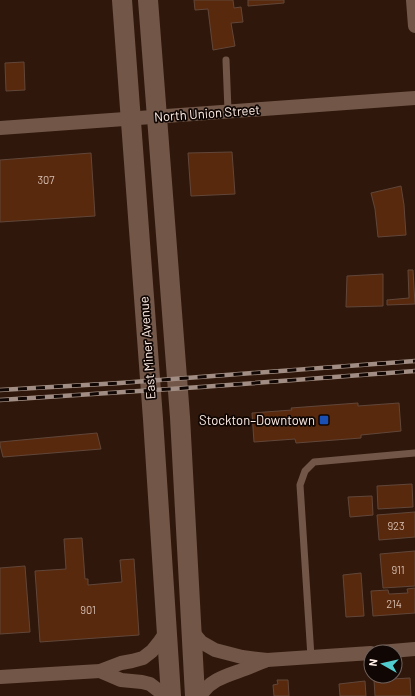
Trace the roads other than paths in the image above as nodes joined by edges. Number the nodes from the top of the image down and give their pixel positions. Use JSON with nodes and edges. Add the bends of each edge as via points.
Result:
{"nodes":[{"id":1,"x":122,"y":0,"type":"edge"},
{"id":2,"x":148,"y":0,"type":"edge"},
{"id":3,"x":413,"y":0,"type":"edge"},
{"id":4,"x":415,"y":26,"type":"edge"},
{"id":5,"x":226,"y":60,"type":"dead end"},
{"id":6,"x":415,"y":98,"type":"edge"},
{"id":7,"x":228,"y":111,"type":"junction"},
{"id":8,"x":0,"y":128,"type":"edge"},
{"id":9,"x":415,"y":453,"type":"edge"},
{"id":10,"x":191,"y":630,"type":"junction"},
{"id":11,"x":167,"y":631,"type":"junction"},
{"id":12,"x":415,"y":649,"type":"edge"},
{"id":13,"x":403,"y":650,"type":"edge"},
{"id":14,"x":363,"y":654,"type":"edge"},
{"id":15,"x":311,"y":657,"type":"junction"},
{"id":16,"x":267,"y":660,"type":"junction"},
{"id":17,"x":100,"y":671,"type":"junction"},
{"id":18,"x":0,"y":677,"type":"edge"},
{"id":19,"x":165,"y":696,"type":"edge"},
{"id":20,"x":171,"y":696,"type":"edge"},
{"id":21,"x":195,"y":696,"type":"edge"},
{"id":22,"x":200,"y":696,"type":"edge"}],
"edges":[{"from":1,"to":11,"type":"main road","name":"East Miner Avenue"},
{"from":2,"to":10,"type":"main road","name":"East Miner Avenue","via":[[180,417]]},
{"from":3,"to":4,"type":"street"},
{"from":5,"to":7,"type":"lane"},
{"from":6,"to":7,"type":"street","name":"North Union Street"},
{"from":7,"to":8,"type":"street","name":"North Union Street"},
{"from":9,"to":15,"type":"lane","via":[[314,462],[305,471],[300,485]]},
{"from":10,"to":16,"type":"street","via":[[201,642],[215,650]]},
{"from":10,"to":21,"type":"main road","name":"East Miner Avenue"},
{"from":11,"to":17,"type":"street","via":[[152,651],[143,658],[121,662]]},
{"from":11,"to":20,"type":"main road","name":"East Miner Avenue"},
{"from":12,"to":13,"type":"street"},
{"from":14,"to":15,"type":"street"},
{"from":15,"to":16,"type":"street"},
{"from":16,"to":22,"type":"street","via":[[222,677],[211,683]]},
{"from":17,"to":18,"type":"street"},
{"from":17,"to":19,"type":"street","via":[[121,680],[150,684]]}]}
